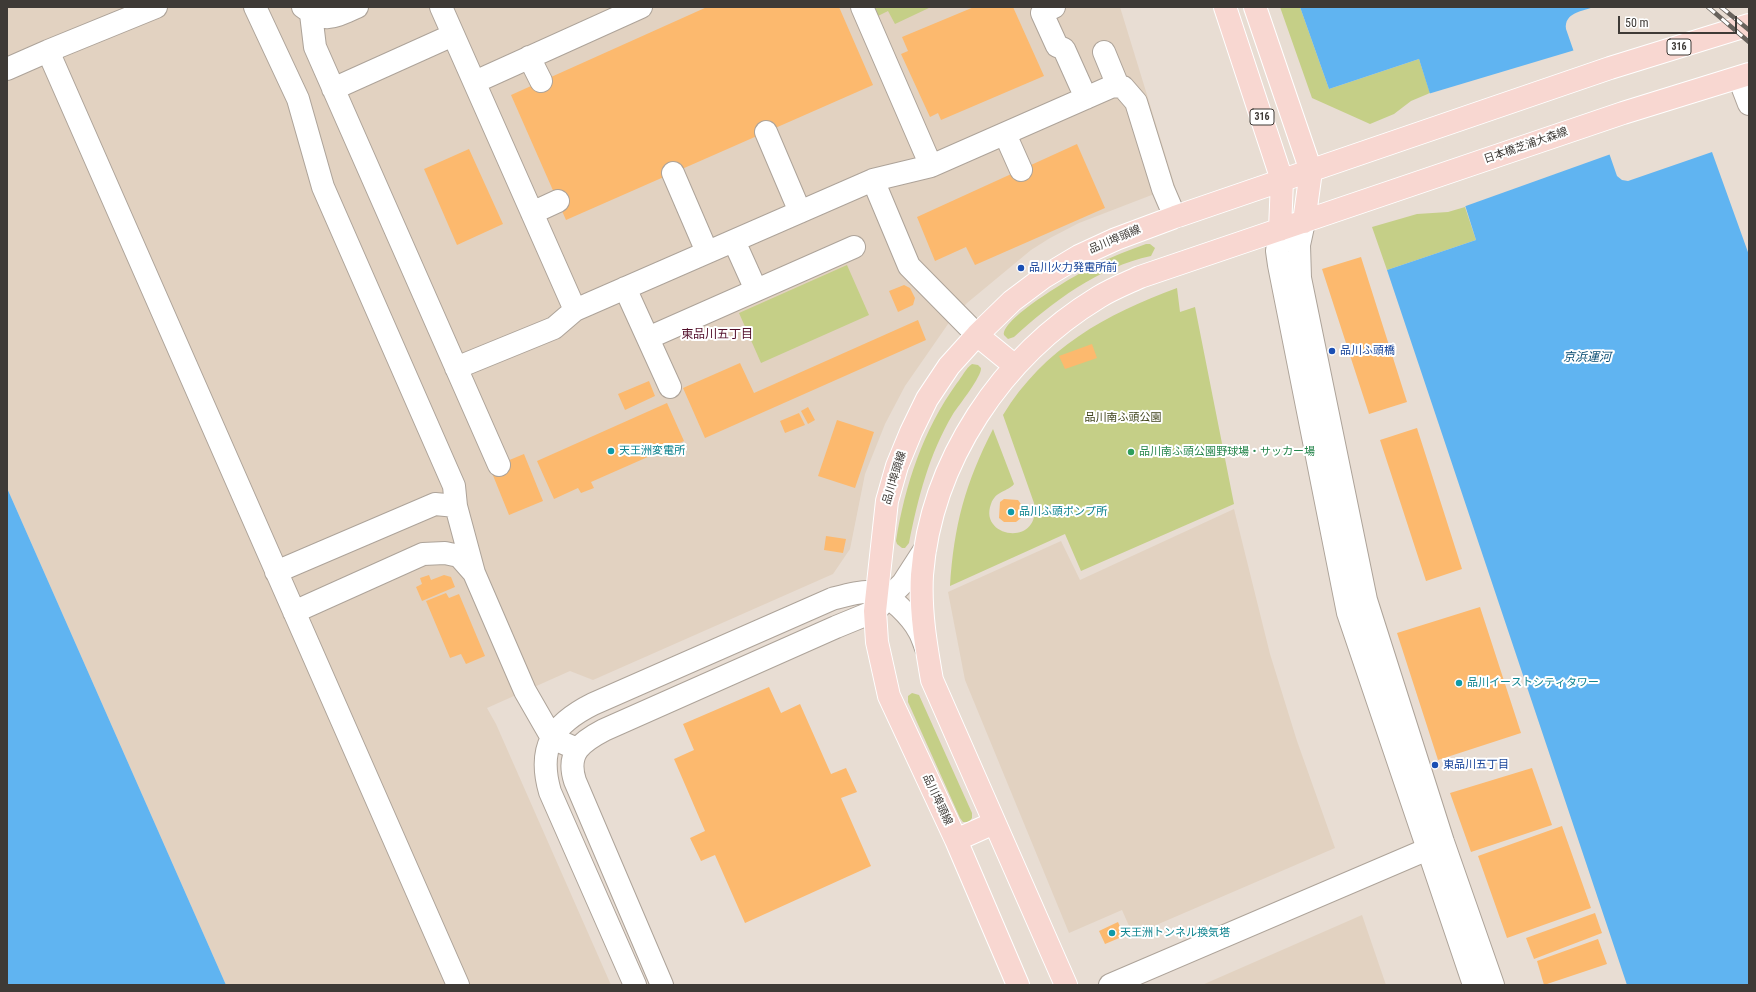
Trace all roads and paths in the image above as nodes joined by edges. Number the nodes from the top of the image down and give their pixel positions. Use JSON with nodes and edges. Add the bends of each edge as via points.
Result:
{"nodes":[{"id":1,"x":156,"y":7,"type":"edge"},
{"id":2,"x":255,"y":7,"type":"edge"},
{"id":3,"x":356,"y":7,"type":"edge"},
{"id":4,"x":441,"y":7,"type":"edge"},
{"id":5,"x":641,"y":7,"type":"edge"},
{"id":6,"x":862,"y":7,"type":"edge"},
{"id":7,"x":1054,"y":7,"type":"edge"},
{"id":8,"x":1226,"y":7,"type":"edge"},
{"id":9,"x":1254,"y":7,"type":"edge"},
{"id":10,"x":307,"y":10,"type":"edge"},
{"id":11,"x":605,"y":14,"type":"edge"},
{"id":12,"x":1749,"y":25,"type":"edge"},
{"id":13,"x":454,"y":35,"type":"junction"},
{"id":14,"x":48,"y":51,"type":"junction"},
{"id":15,"x":1104,"y":52,"type":"dead end"},
{"id":16,"x":530,"y":57,"type":"junction"},
{"id":17,"x":7,"y":69,"type":"edge"},
{"id":18,"x":1744,"y":76,"type":"edge"},
{"id":19,"x":541,"y":81,"type":"dead end"},
{"id":20,"x":475,"y":82,"type":"junction"},
{"id":21,"x":1118,"y":86,"type":"junction"},
{"id":22,"x":333,"y":89,"type":"junction"},
{"id":23,"x":1086,"y":98,"type":"junction"},
{"id":24,"x":1749,"y":104,"type":"edge"},
{"id":25,"x":766,"y":132,"type":"dead end"},
{"id":26,"x":1005,"y":134,"type":"junction"},
{"id":27,"x":931,"y":166,"type":"junction"},
{"id":28,"x":1021,"y":170,"type":"dead end"},
{"id":29,"x":1311,"y":170,"type":"junction"},
{"id":30,"x":673,"y":173,"type":"dead end"},
{"id":31,"x":873,"y":180,"type":"junction"},
{"id":32,"x":1282,"y":180,"type":"junction"},
{"id":33,"x":558,"y":201,"type":"dead end"},
{"id":34,"x":800,"y":212,"type":"junction"},
{"id":35,"x":532,"y":213,"type":"junction"},
{"id":36,"x":1174,"y":217,"type":"junction"},
{"id":37,"x":1304,"y":222,"type":"junction"},
{"id":38,"x":1280,"y":230,"type":"junction"},
{"id":39,"x":734,"y":241,"type":"junction"},
{"id":40,"x":854,"y":247,"type":"dead end"},
{"id":41,"x":707,"y":252,"type":"junction"},
{"id":42,"x":625,"y":288,"type":"junction"},
{"id":43,"x":756,"y":290,"type":"junction"},
{"id":44,"x":575,"y":310,"type":"junction"},
{"id":45,"x":977,"y":335,"type":"junction"},
{"id":46,"x":648,"y":338,"type":"junction"},
{"id":47,"x":1015,"y":366,"type":"junction"},
{"id":48,"x":456,"y":368,"type":"junction"},
{"id":49,"x":670,"y":387,"type":"dead end"},
{"id":50,"x":499,"y":465,"type":"dead end"},
{"id":51,"x":456,"y":506,"type":"junction"},
{"id":52,"x":925,"y":549,"type":"junction"},
{"id":53,"x":276,"y":572,"type":"junction"},
{"id":54,"x":474,"y":573,"type":"junction"},
{"id":55,"x":880,"y":600,"type":"junction"},
{"id":56,"x":294,"y":612,"type":"junction"},
{"id":57,"x":927,"y":652,"type":"junction"},
{"id":58,"x":552,"y":738,"type":"junction"},
{"id":59,"x":576,"y":749,"type":"junction"},
{"id":60,"x":994,"y":823,"type":"junction"},
{"id":61,"x":956,"y":840,"type":"junction"},
{"id":62,"x":1435,"y":845,"type":"junction"},
{"id":63,"x":458,"y":985,"type":"edge"},
{"id":64,"x":635,"y":985,"type":"edge"},
{"id":65,"x":662,"y":985,"type":"edge"},
{"id":66,"x":1018,"y":985,"type":"edge"},
{"id":67,"x":1066,"y":985,"type":"edge"},
{"id":68,"x":1110,"y":985,"type":"edge"},
{"id":69,"x":1474,"y":985,"type":"edge"},
{"id":70,"x":1493,"y":985,"type":"edge"}],
"edges":[{"from":1,"to":14,"type":"street"},
{"from":2,"to":51,"type":"street","via":[[298,99],[323,187],[454,486]]},
{"from":3,"to":10,"type":"street","via":[[334,17],[324,18]]},
{"from":4,"to":13,"type":"street"},
{"from":5,"to":11,"type":"street"},
{"from":6,"to":27,"type":"street"},
{"from":7,"to":23,"type":"street","via":[[1042,13],[1057,46],[1064,49]]},
{"from":8,"to":32,"type":"main road","number":"316"},
{"from":9,"to":29,"type":"main road","number":"316"},
{"from":10,"to":22,"type":"street","via":[[315,47]]},
{"from":11,"to":16,"type":"street"},
{"from":12,"to":29,"type":"main road","number":"316","via":[[1610,68]]},
{"from":13,"to":20,"type":"street"},
{"from":13,"to":22,"type":"street"},
{"from":14,"to":17,"type":"street"},
{"from":14,"to":53,"type":"street"},
{"from":15,"to":21,"type":"street"},
{"from":16,"to":19,"type":"street"},
{"from":16,"to":20,"type":"street"},
{"from":18,"to":24,"type":"street"},
{"from":18,"to":37,"type":"main road","name":"日本橋芝浦大森線","via":[[1623,112]]},
{"from":20,"to":35,"type":"street"},
{"from":21,"to":23,"type":"street"},
{"from":21,"to":36,"type":"street","via":[[1123,87],[1136,102]]},
{"from":22,"to":48,"type":"street"},
{"from":23,"to":26,"type":"street"},
{"from":25,"to":34,"type":"street"},
{"from":26,"to":27,"type":"street"},
{"from":26,"to":28,"type":"street"},
{"from":27,"to":31,"type":"street"},
{"from":29,"to":32,"type":"main road","number":"316"},
{"from":29,"to":37,"type":"main road","number":"316"},
{"from":30,"to":41,"type":"street"},
{"from":31,"to":34,"type":"street"},
{"from":31,"to":45,"type":"street","via":[[910,266]]},
{"from":32,"to":36,"type":"main road","name":"品川埠頭線"},
{"from":32,"to":38,"type":"main road","number":"316"},
{"from":33,"to":35,"type":"street"},
{"from":34,"to":39,"type":"street"},
{"from":35,"to":44,"type":"street"},
{"from":36,"to":45,"type":"main road","name":"品川埠頭線","via":[[1079,256],[1050,273],[1012,302]]},
{"from":37,"to":38,"type":"main road","name":"日本橋芝浦大森線"},
{"from":37,"to":62,"type":"street","via":[[1299,245],[1300,278],[1366,600]]},
{"from":38,"to":47,"type":"main road","via":[[1140,277],[1100,296],[1040,340]]},
{"from":38,"to":62,"type":"street","via":[[1277,251],[1279,265],[1343,590],[1357,642]]},
{"from":39,"to":41,"type":"street"},
{"from":39,"to":43,"type":"street"},
{"from":40,"to":43,"type":"street"},
{"from":41,"to":42,"type":"street"},
{"from":42,"to":44,"type":"street"},
{"from":42,"to":46,"type":"street"},
{"from":43,"to":46,"type":"street"},
{"from":44,"to":48,"type":"street","via":[[554,328]]},
{"from":45,"to":47,"type":"main road"},
{"from":45,"to":55,"type":"main road","name":"品川埠頭線","via":[[949,366],[927,400],[897,466],[887,501]]},
{"from":46,"to":49,"type":"street"},
{"from":47,"to":52,"type":"main road","via":[[978,413],[957,450],[937,500]]},
{"from":48,"to":50,"type":"street"},
{"from":51,"to":53,"type":"street","via":[[435,504]]},
{"from":51,"to":54,"type":"street"},
{"from":52,"to":55,"type":"street","via":[[903,583]]},
{"from":52,"to":57,"type":"main road","via":[[922,603]]},
{"from":53,"to":56,"type":"street"},
{"from":54,"to":56,"type":"street","via":[[459,556],[445,553],[423,554]]},
{"from":54,"to":58,"type":"street","via":[[525,691]]},
{"from":55,"to":57,"type":"street","via":[[908,616],[920,632]]},
{"from":55,"to":58,"type":"street","via":[[852,593],[832,599],[593,704],[570,717],[557,729]]},
{"from":55,"to":59,"type":"street","via":[[836,626],[604,730]]},
{"from":55,"to":61,"type":"main road","name":"品川埠頭線","via":[[877,642],[889,696]]},
{"from":56,"to":63,"type":"street"},
{"from":57,"to":60,"type":"main road","via":[[932,680]]},
{"from":58,"to":59,"type":"street"},
{"from":58,"to":64,"type":"street","via":[[548,744],[545,762],[550,792]]},
{"from":59,"to":65,"type":"street","via":[[572,760],[574,781]]},
{"from":60,"to":61,"type":"main road"},
{"from":60,"to":67,"type":"main road"},
{"from":61,"to":66,"type":"main road","name":"品川埠頭線"},
{"from":62,"to":68,"type":"street"},
{"from":62,"to":69,"type":"street"},
{"from":62,"to":70,"type":"street"}]}
